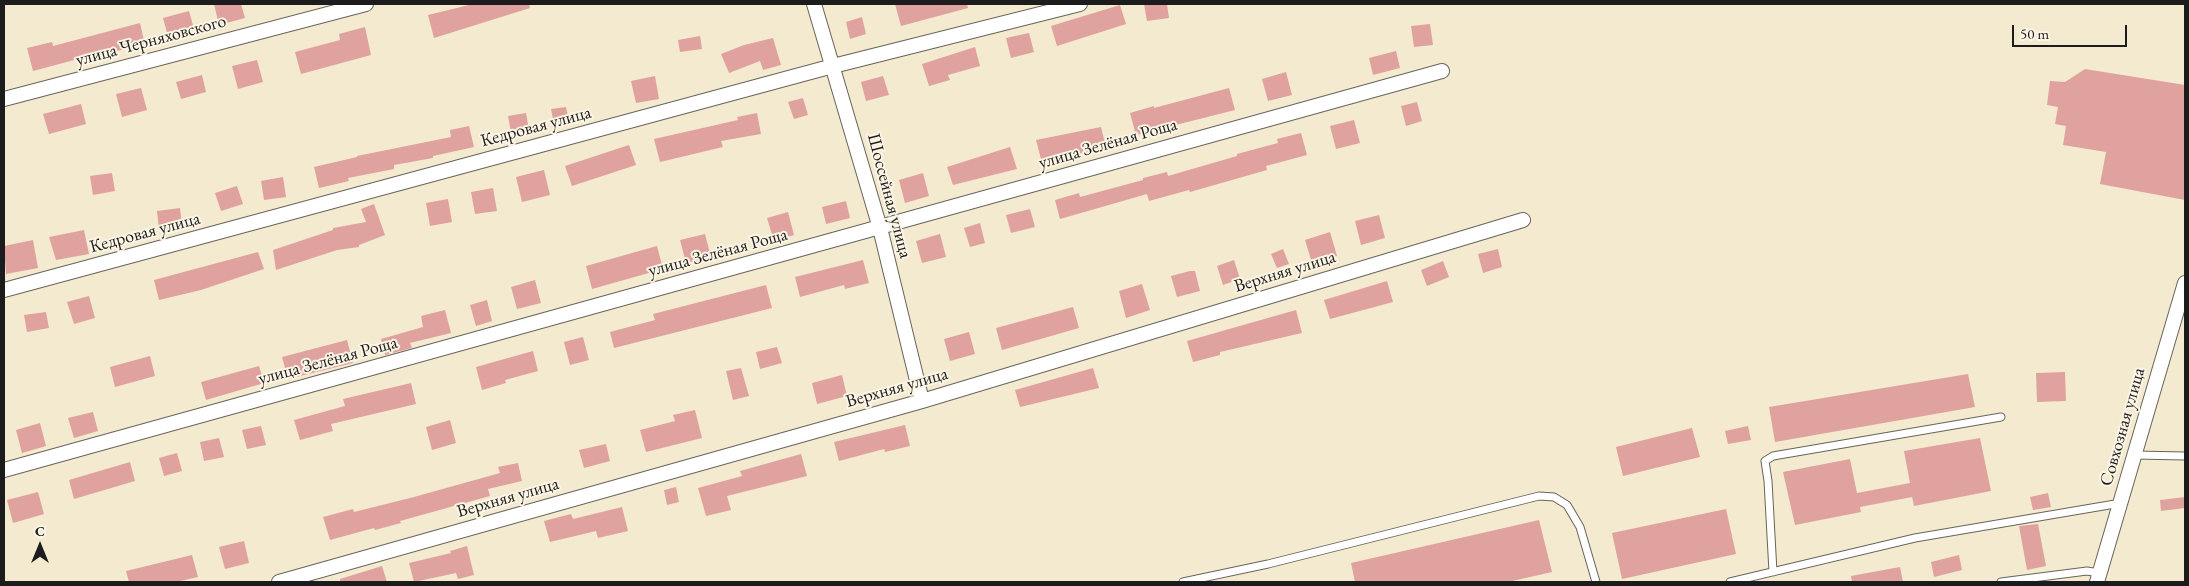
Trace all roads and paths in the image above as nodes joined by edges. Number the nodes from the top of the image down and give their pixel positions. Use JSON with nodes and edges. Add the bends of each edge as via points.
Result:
{"nodes":[{"id":1,"x":366,"y":4,"type":"edge"},
{"id":2,"x":814,"y":4,"type":"edge"},
{"id":3,"x":1080,"y":4,"type":"edge"},
{"id":4,"x":833,"y":66,"type":"junction"},
{"id":5,"x":1442,"y":71,"type":"dead end"},
{"id":6,"x":4,"y":99,"type":"edge"},
{"id":7,"x":1523,"y":220,"type":"dead end"},
{"id":8,"x":880,"y":228,"type":"junction"},
{"id":9,"x":2185,"y":283,"type":"edge"},
{"id":10,"x":4,"y":290,"type":"edge"},
{"id":11,"x":922,"y":400,"type":"junction"},
{"id":12,"x":2001,"y":417,"type":"dead end"},
{"id":13,"x":2135,"y":455,"type":"junction"},
{"id":14,"x":2185,"y":456,"type":"edge"},
{"id":15,"x":4,"y":470,"type":"edge"},
{"id":16,"x":2121,"y":502,"type":"junction"},
{"id":17,"x":1773,"y":572,"type":"junction"},
{"id":18,"x":2098,"y":578,"type":"edge"},
{"id":19,"x":279,"y":582,"type":"edge"},
{"id":20,"x":1183,"y":582,"type":"edge"},
{"id":21,"x":1596,"y":582,"type":"edge"},
{"id":22,"x":1730,"y":582,"type":"edge"},
{"id":23,"x":2005,"y":582,"type":"edge"}],
"edges":[{"from":1,"to":6,"type":"street","name":"улица Черняховского"},
{"from":2,"to":4,"type":"street","name":"Шоссейная улица"},
{"from":3,"to":4,"type":"street","name":"Кедровая улица"},
{"from":4,"to":8,"type":"street","name":"Шоссейная улица"},
{"from":4,"to":10,"type":"street","name":"Кедровая улица"},
{"from":5,"to":8,"type":"street","name":"улица Зелёная Роща"},
{"from":7,"to":11,"type":"street","name":"Верхняя улица"},
{"from":8,"to":11,"type":"street","name":"Шоссейная улица"},
{"from":8,"to":15,"type":"street","name":"улица Зелёная Роща"},
{"from":9,"to":13,"type":"street","name":"Совхозная улица"},
{"from":11,"to":19,"type":"street","name":"Верхняя улица"},
{"from":12,"to":17,"type":"lane","via":[[1773,456],[1766,461]]},
{"from":13,"to":14,"type":"lane"},
{"from":13,"to":16,"type":"street","name":"Совхозная улица"},
{"from":16,"to":17,"type":"lane","via":[[1915,538]]},
{"from":16,"to":18,"type":"street","name":"Совхозная улица"},
{"from":17,"to":22,"type":"lane"},
{"from":18,"to":23,"type":"lane","via":[[2086,571]]},
{"from":20,"to":21,"type":"lane","via":[[1539,496],[1554,497],[1567,505],[1580,527]]}]}
